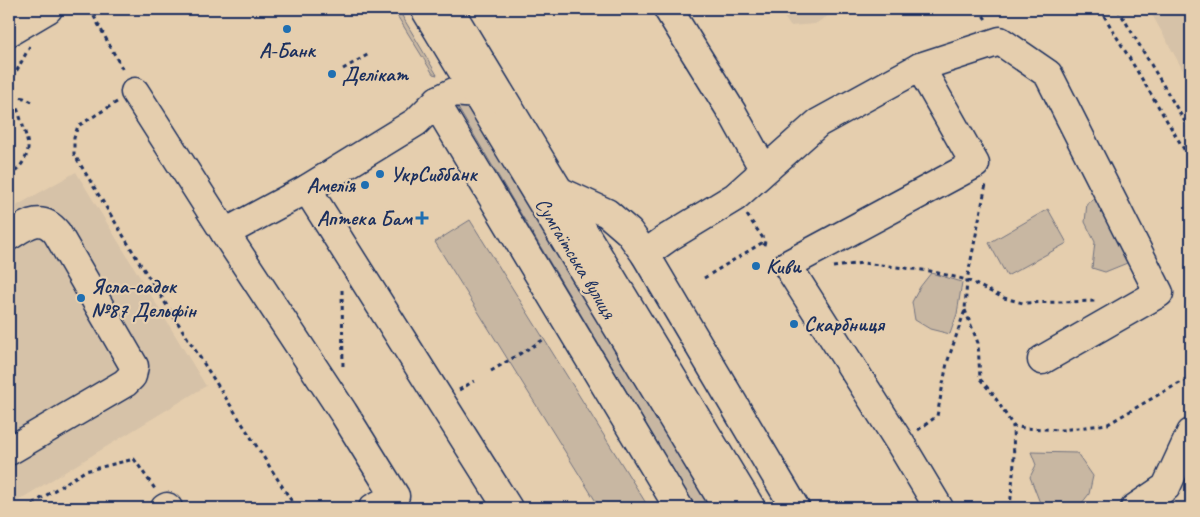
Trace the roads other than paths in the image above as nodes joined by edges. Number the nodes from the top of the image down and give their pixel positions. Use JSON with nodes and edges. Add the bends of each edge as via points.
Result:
{"nodes":[{"id":1,"x":425,"y":9,"type":"edge"},
{"id":2,"x":450,"y":9,"type":"edge"},
{"id":3,"x":668,"y":9,"type":"edge"},
{"id":4,"x":920,"y":67,"type":"junction"},
{"id":5,"x":135,"y":92,"type":"road end"},
{"id":6,"x":476,"y":94,"type":"junction"},
{"id":7,"x":438,"y":100,"type":"junction"},
{"id":8,"x":764,"y":170,"type":"junction"},
{"id":9,"x":307,"y":189,"type":"junction"},
{"id":10,"x":560,"y":191,"type":"junction"},
{"id":11,"x":225,"y":233,"type":"junction"},
{"id":12,"x":9,"y":236,"type":"edge"},
{"id":13,"x":645,"y":254,"type":"junction"},
{"id":14,"x":1042,"y":360,"type":"dead end"},
{"id":15,"x":1191,"y":433,"type":"edge"},
{"id":16,"x":9,"y":451,"type":"edge"},
{"id":17,"x":373,"y":508,"type":"edge"},
{"id":18,"x":508,"y":508,"type":"edge"},
{"id":19,"x":679,"y":508,"type":"edge"},
{"id":20,"x":726,"y":508,"type":"edge"},
{"id":21,"x":751,"y":508,"type":"edge"},
{"id":22,"x":795,"y":508,"type":"edge"},
{"id":23,"x":939,"y":508,"type":"edge"},
{"id":24,"x":1135,"y":508,"type":"edge"}],
"edges":[{"from":1,"to":6,"type":"main road","name":"Сумгаїтська вулиця"},
{"from":2,"to":10,"type":"main road","name":"Сумгаїтська вулиця"},
{"from":3,"to":8,"type":"main road"},
{"from":4,"to":8,"type":"main road","via":[[818,123]]},
{"from":4,"to":14,"type":"main road","via":[[1000,41],[1048,74],[1159,293]]},
{"from":4,"to":23,"type":"main road","via":[[975,164],[787,264]]},
{"from":5,"to":11,"type":"main road"},
{"from":6,"to":7,"type":"main road","via":[[454,92]]},
{"from":6,"to":20,"type":"main road","name":"Сумгаїтська вулиця"},
{"from":7,"to":9,"type":"main road","via":[[416,122]]},
{"from":7,"to":19,"type":"main road","via":[[442,113]]},
{"from":8,"to":13,"type":"main road","via":[[735,197]]},
{"from":9,"to":11,"type":"main road"},
{"from":9,"to":18,"type":"main road"},
{"from":10,"to":13,"type":"main road","via":[[607,213],[629,232]]},
{"from":10,"to":21,"type":"main road","name":"Сумгаїтська вулиця"},
{"from":11,"to":17,"type":"main road","via":[[395,496]]},
{"from":12,"to":16,"type":"main road","via":[[28,224],[40,221],[51,225],[134,366],[132,376],[125,383]]},
{"from":13,"to":22,"type":"main road"},
{"from":15,"to":24,"type":"main road","via":[[1166,487]]}]}
